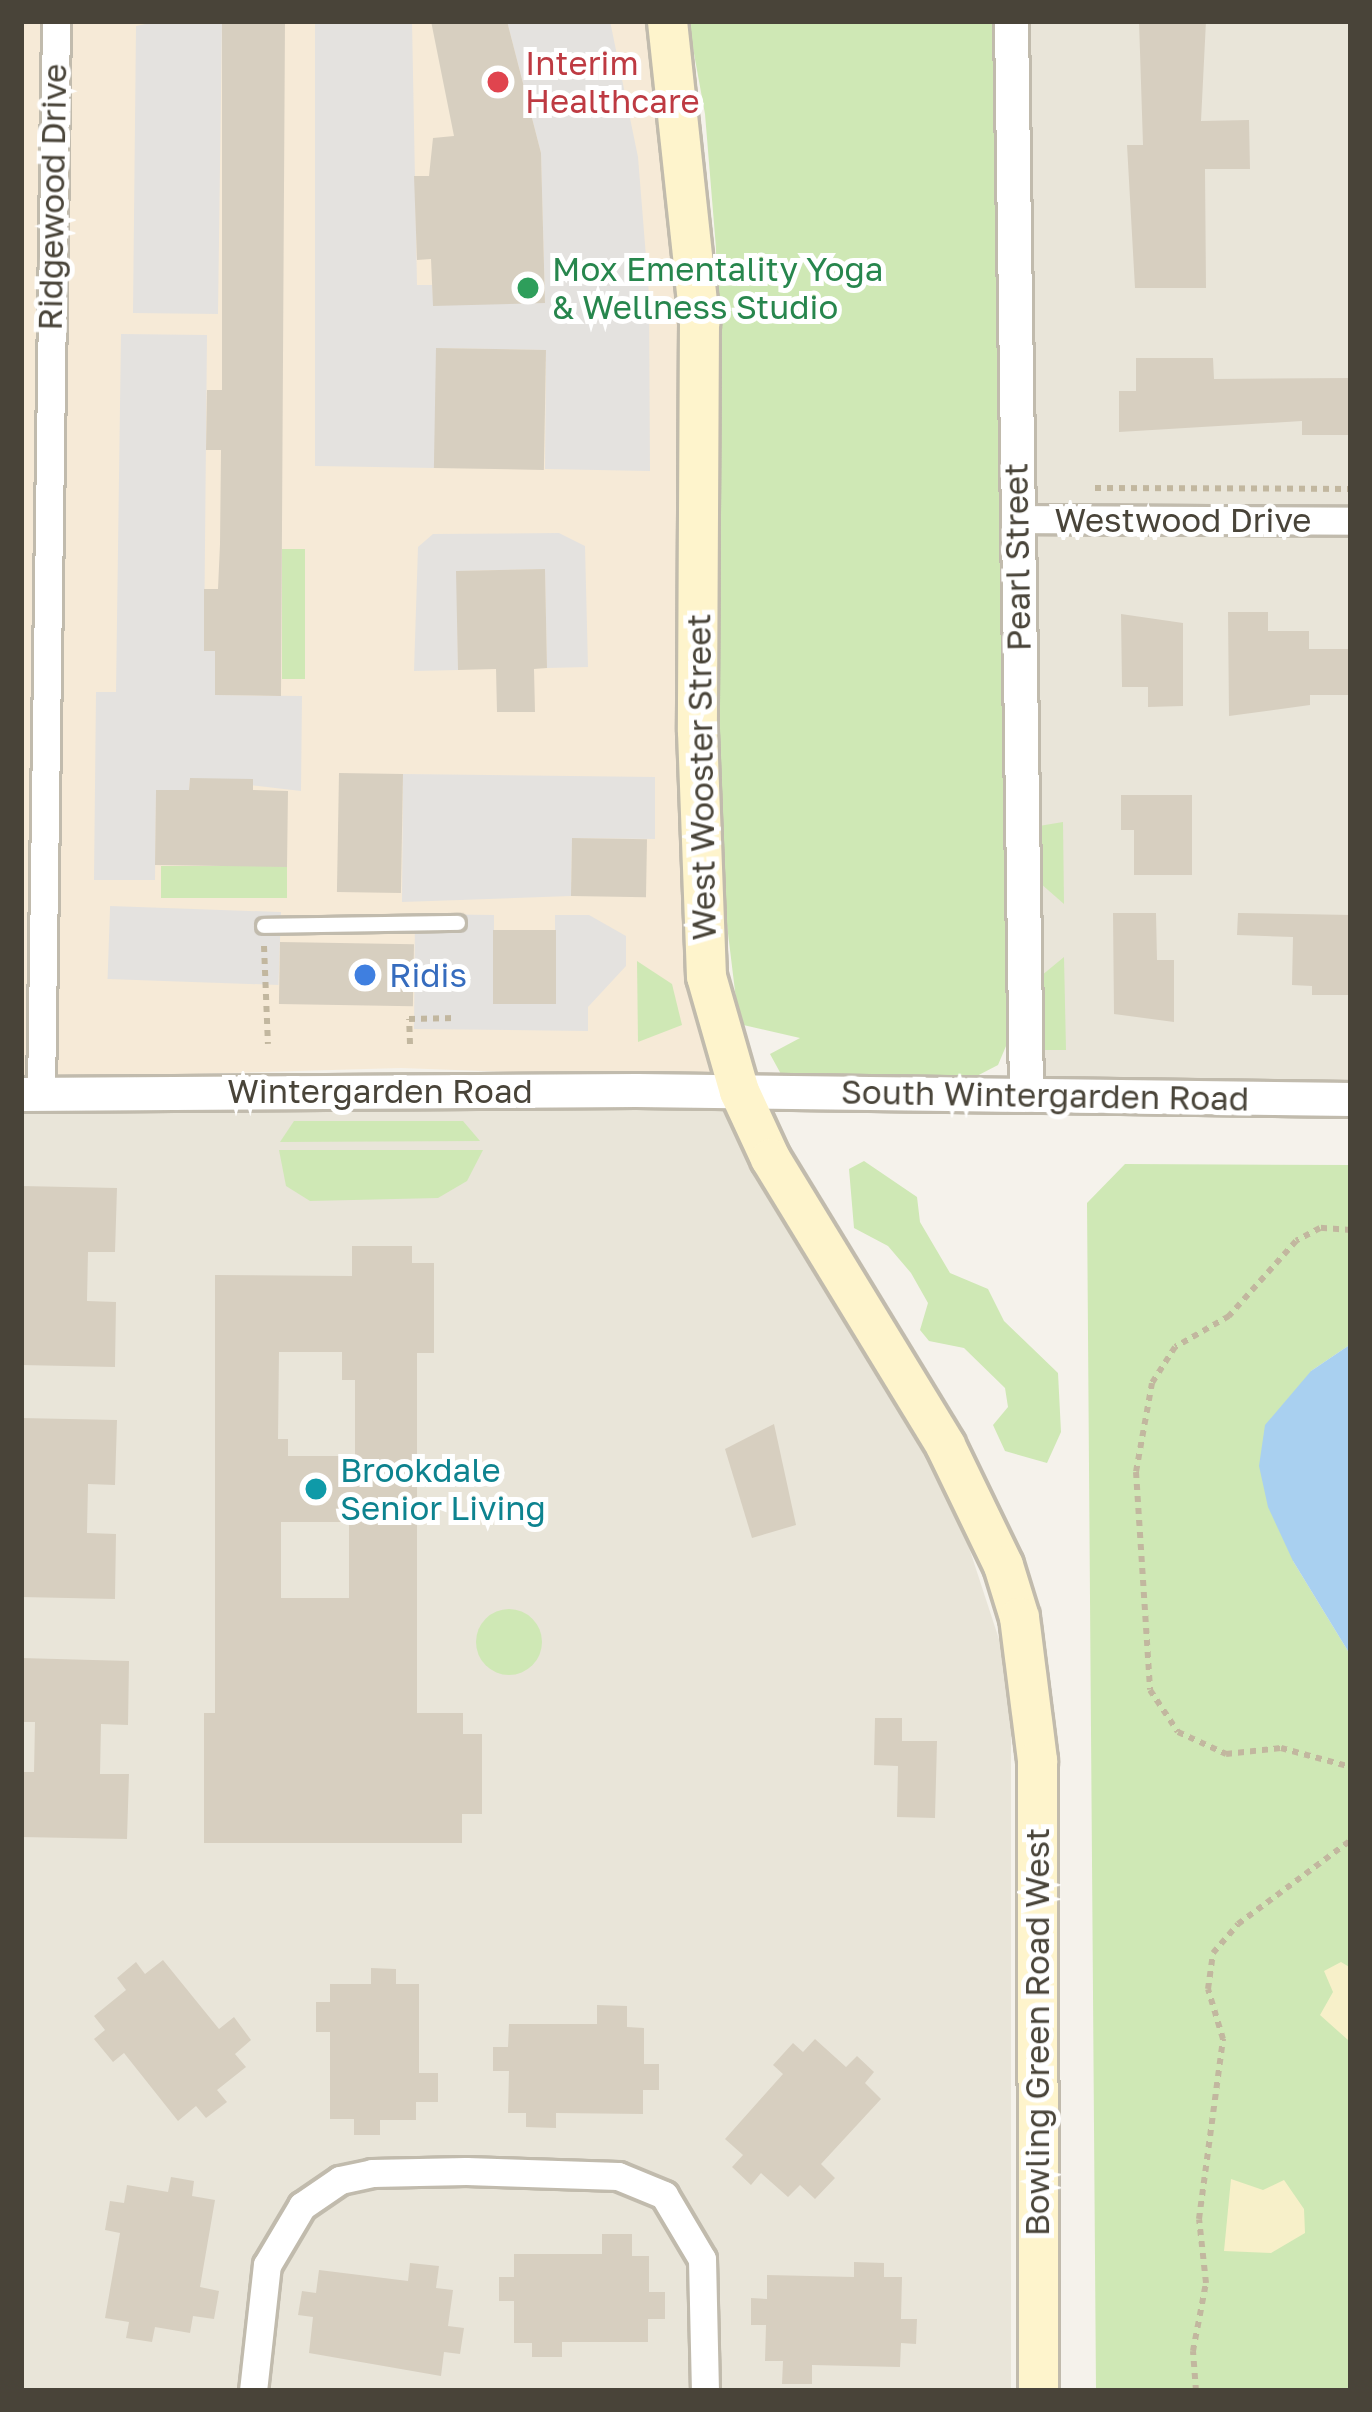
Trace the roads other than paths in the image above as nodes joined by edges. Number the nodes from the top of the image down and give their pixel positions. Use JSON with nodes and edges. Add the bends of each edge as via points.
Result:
{"nodes":[{"id":1,"x":56,"y":21,"type":"edge"},
{"id":2,"x":667,"y":21,"type":"edge"},
{"id":3,"x":1011,"y":21,"type":"edge"},
{"id":4,"x":1016,"y":519,"type":"junction"},
{"id":5,"x":1351,"y":521,"type":"edge"},
{"id":6,"x":458,"y":922,"type":"dead end"},
{"id":7,"x":264,"y":926,"type":"road end"},
{"id":8,"x":739,"y":1091,"type":"junction"},
{"id":9,"x":1026,"y":1093,"type":"junction"},
{"id":10,"x":31,"y":1094,"type":"edge"},
{"id":11,"x":1351,"y":1099,"type":"edge"},
{"id":12,"x":1030,"y":1674,"type":"joint"},
{"id":13,"x":253,"y":2391,"type":"edge"},
{"id":14,"x":705,"y":2391,"type":"edge"},
{"id":15,"x":1038,"y":2391,"type":"edge"}],
"edges":[{"from":1,"to":10,"type":"street","name":"Ridgewood Drive"},
{"from":2,"to":8,"type":"main road","name":"West Wooster Street","via":[[699,322],[700,910],[706,976]]},
{"from":3,"to":4,"type":"street","name":"Pearl Street"},
{"from":4,"to":5,"type":"street","name":"Westwood Drive"},
{"from":4,"to":9,"type":"street","name":"Pearl Street"},
{"from":6,"to":7,"type":"lane"},
{"from":8,"to":9,"type":"street","name":"South Wintergarden Road"},
{"from":8,"to":10,"type":"street","name":"Wintergarden Road"},
{"from":8,"to":12,"type":"main road","name":"West Wooster Street","via":[[825,1256],[977,1504],[1009,1582]]},
{"from":9,"to":11,"type":"street","name":"South Wintergarden Road"},
{"from":12,"to":15,"type":"main road","name":"Bowling Green Road West"},
{"from":13,"to":14,"type":"street","via":[[267,2265],[302,2206],[340,2180],[372,2173],[466,2171],[618,2176],[664,2195],[702,2259]]}]}
